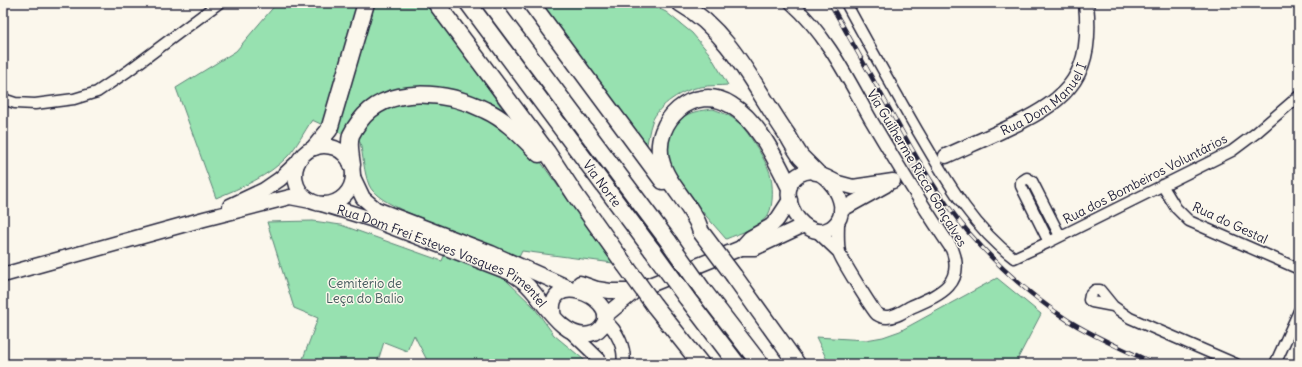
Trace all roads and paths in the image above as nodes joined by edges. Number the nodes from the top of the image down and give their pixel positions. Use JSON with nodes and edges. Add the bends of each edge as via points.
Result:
{"nodes":[{"id":1,"x":219,"y":3,"type":"edge"},
{"id":2,"x":366,"y":3,"type":"edge"},
{"id":3,"x":436,"y":3,"type":"edge"},
{"id":4,"x":468,"y":3,"type":"edge"},
{"id":5,"x":490,"y":3,"type":"edge"},
{"id":6,"x":530,"y":3,"type":"edge"},
{"id":7,"x":680,"y":3,"type":"edge"},
{"id":8,"x":791,"y":3,"type":"edge"},
{"id":9,"x":846,"y":3,"type":"edge"},
{"id":10,"x":1086,"y":3,"type":"edge"},
{"id":11,"x":1299,"y":96,"type":"edge"},
{"id":12,"x":3,"y":99,"type":"edge"},
{"id":13,"x":315,"y":147,"type":"junction"},
{"id":14,"x":946,"y":156,"type":"tunnel mouth"},
{"id":15,"x":298,"y":162,"type":"junction"},
{"id":16,"x":353,"y":171,"type":"junction"},
{"id":17,"x":821,"y":175,"type":"junction"},
{"id":18,"x":1162,"y":185,"type":"junction"},
{"id":19,"x":789,"y":193,"type":"junction"},
{"id":20,"x":576,"y":196,"type":"junction"},
{"id":21,"x":316,"y":203,"type":"junction"},
{"id":22,"x":840,"y":216,"type":"junction"},
{"id":23,"x":204,"y":219,"type":"junction"},
{"id":24,"x":804,"y":225,"type":"junction"},
{"id":25,"x":817,"y":231,"type":"junction"},
{"id":26,"x":701,"y":232,"type":"junction"},
{"id":27,"x":1060,"y":236,"type":"junction"},
{"id":28,"x":1049,"y":242,"type":"junction"},
{"id":29,"x":741,"y":248,"type":"junction"},
{"id":30,"x":839,"y":252,"type":"junction"},
{"id":31,"x":491,"y":253,"type":"junction"},
{"id":32,"x":1299,"y":269,"type":"edge"},
{"id":33,"x":3,"y":275,"type":"edge"},
{"id":34,"x":630,"y":291,"type":"junction"},
{"id":35,"x":581,"y":293,"type":"junction"},
{"id":36,"x":1113,"y":306,"type":"dead end"},
{"id":37,"x":1299,"y":310,"type":"edge"},
{"id":38,"x":554,"y":317,"type":"junction"},
{"id":39,"x":605,"y":318,"type":"junction"},
{"id":40,"x":570,"y":330,"type":"junction"},
{"id":41,"x":600,"y":364,"type":"edge"},
{"id":42,"x":622,"y":364,"type":"edge"},
{"id":43,"x":701,"y":364,"type":"edge"},
{"id":44,"x":737,"y":364,"type":"edge"},
{"id":45,"x":760,"y":364,"type":"edge"},
{"id":46,"x":797,"y":364,"type":"edge"},
{"id":47,"x":1236,"y":364,"type":"edge"},
{"id":48,"x":1275,"y":364,"type":"edge"}],
"edges":[{"from":1,"to":12,"type":"street","via":[[97,92],[74,99],[35,104],[15,103]]},
{"from":2,"to":13,"type":"highway","via":[[329,130]]},
{"from":3,"to":20,"type":"highway","via":[[547,152]]},
{"from":4,"to":44,"type":"highway","name":"Via Norte","bridge":true},
{"from":5,"to":45,"type":"highway","name":"Via Norte","bridge":true},
{"from":6,"to":26,"type":"highway"},
{"from":7,"to":17,"type":"highway","via":[[702,17],[718,33],[748,73],[800,156]]},
{"from":8,"to":30,"type":"street","name":"Via Guilherme Ricca Gonçalves","via":[[811,22],[826,42],[897,164],[952,249],[956,268],[951,283],[943,292],[885,317],[874,310]]},
{"from":9,"to":28,"type":"street","name":"Rua dos Bombeiros Voluntários","via":[[891,85],[966,210],[984,231],[1014,258]]},
{"from":10,"to":14,"type":"main road","name":"Rua Dom Manuel I","via":[[1088,34],[1085,54],[1074,81],[1061,97],[1042,111]]},
{"from":11,"to":18,"type":"street","name":"Rua dos Bombeiros Voluntários","via":[[1232,151]]},
{"from":13,"to":15,"type":"main road","via":[[305,153]]},
{"from":13,"to":16,"type":"main road","via":[[337,148],[346,156]]},
{"from":15,"to":21,"type":"main road","via":[[296,184],[302,194]]},
{"from":15,"to":23,"type":"main road","name":"Rua Dom Frei Esteves Vasques Pimentel","via":[[264,190]]},
{"from":16,"to":20,"type":"highway","via":[[350,147],[352,134],[369,111],[390,100],[408,95],[424,95],[463,101],[508,124],[541,156]]},
{"from":16,"to":21,"type":"main road","via":[[350,188],[343,197],[333,203]]},
{"from":16,"to":31,"type":"main road","name":"Rua Dom Frei Esteves Vasques Pimentel","via":[[364,198],[376,209]]},
{"from":17,"to":19,"type":"main road","via":[[801,173],[793,178]]},
{"from":17,"to":22,"type":"main road","via":[[836,193]]},
{"from":17,"to":22,"type":"main road","via":[[853,187],[893,181]]},
{"from":18,"to":27,"type":"street","name":"Rua dos Bombeiros Voluntários"},
{"from":18,"to":32,"type":"street","name":"Rua do Gestal","via":[[1176,208],[1189,221]]},
{"from":19,"to":24,"type":"main road","via":[[796,215]]},
{"from":19,"to":26,"type":"highway","via":[[759,132],[749,119],[730,104],[718,100],[708,98],[687,103],[675,112],[668,122],[659,149],[664,171],[695,217]]},
{"from":19,"to":29,"type":"main road","via":[[777,220],[750,238]]},
{"from":20,"to":43,"type":"highway","bridge":true},
{"from":21,"to":23,"type":"main road","name":"Rua Dom Frei Esteves Vasques Pimentel","via":[[290,197]]},
{"from":21,"to":38,"type":"main road","name":"Rua Dom Frei Esteves Vasques Pimentel","via":[[371,219],[511,272],[530,287]]},
{"from":22,"to":25,"type":"main road","via":[[828,230]]},
{"from":22,"to":30,"type":"street"},
{"from":23,"to":33,"type":"main road","name":"Rua Dom Frei Esteves Vasques Pimentel"},
{"from":24,"to":25,"type":"main road"},
{"from":24,"to":29,"type":"main road","via":[[755,248]]},
{"from":25,"to":30,"type":"street"},
{"from":26,"to":46,"type":"highway","bridge":true},
{"from":27,"to":28,"type":"street","name":"Rua dos Bombeiros Voluntários"},
{"from":27,"to":28,"type":"street","via":[[1032,181],[1027,178],[1021,182],[1021,186]]},
{"from":29,"to":34,"type":"main road"},
{"from":31,"to":34,"type":"main road","name":"Rua Dom Frei Esteves Vasques Pimentel","via":[[517,258],[597,289]]},
{"from":31,"to":35,"type":"main road","name":"Rua Dom Frei Esteves Vasques Pimentel"},
{"from":34,"to":35,"type":"main road","via":[[614,296]]},
{"from":34,"to":39,"type":"main road"},
{"from":35,"to":38,"type":"main road","via":[[567,290],[555,297],[552,303]]},
{"from":35,"to":39,"type":"main road","via":[[598,302]]},
{"from":36,"to":47,"type":"street","via":[[1130,318]]},
{"from":37,"to":48,"type":"street"},
{"from":38,"to":40,"type":"main road"},
{"from":39,"to":40,"type":"main road","via":[[596,332],[582,334]]},
{"from":39,"to":42,"type":"street","via":[[622,346]]},
{"from":40,"to":41,"type":"street","via":[[599,359]]}]}
